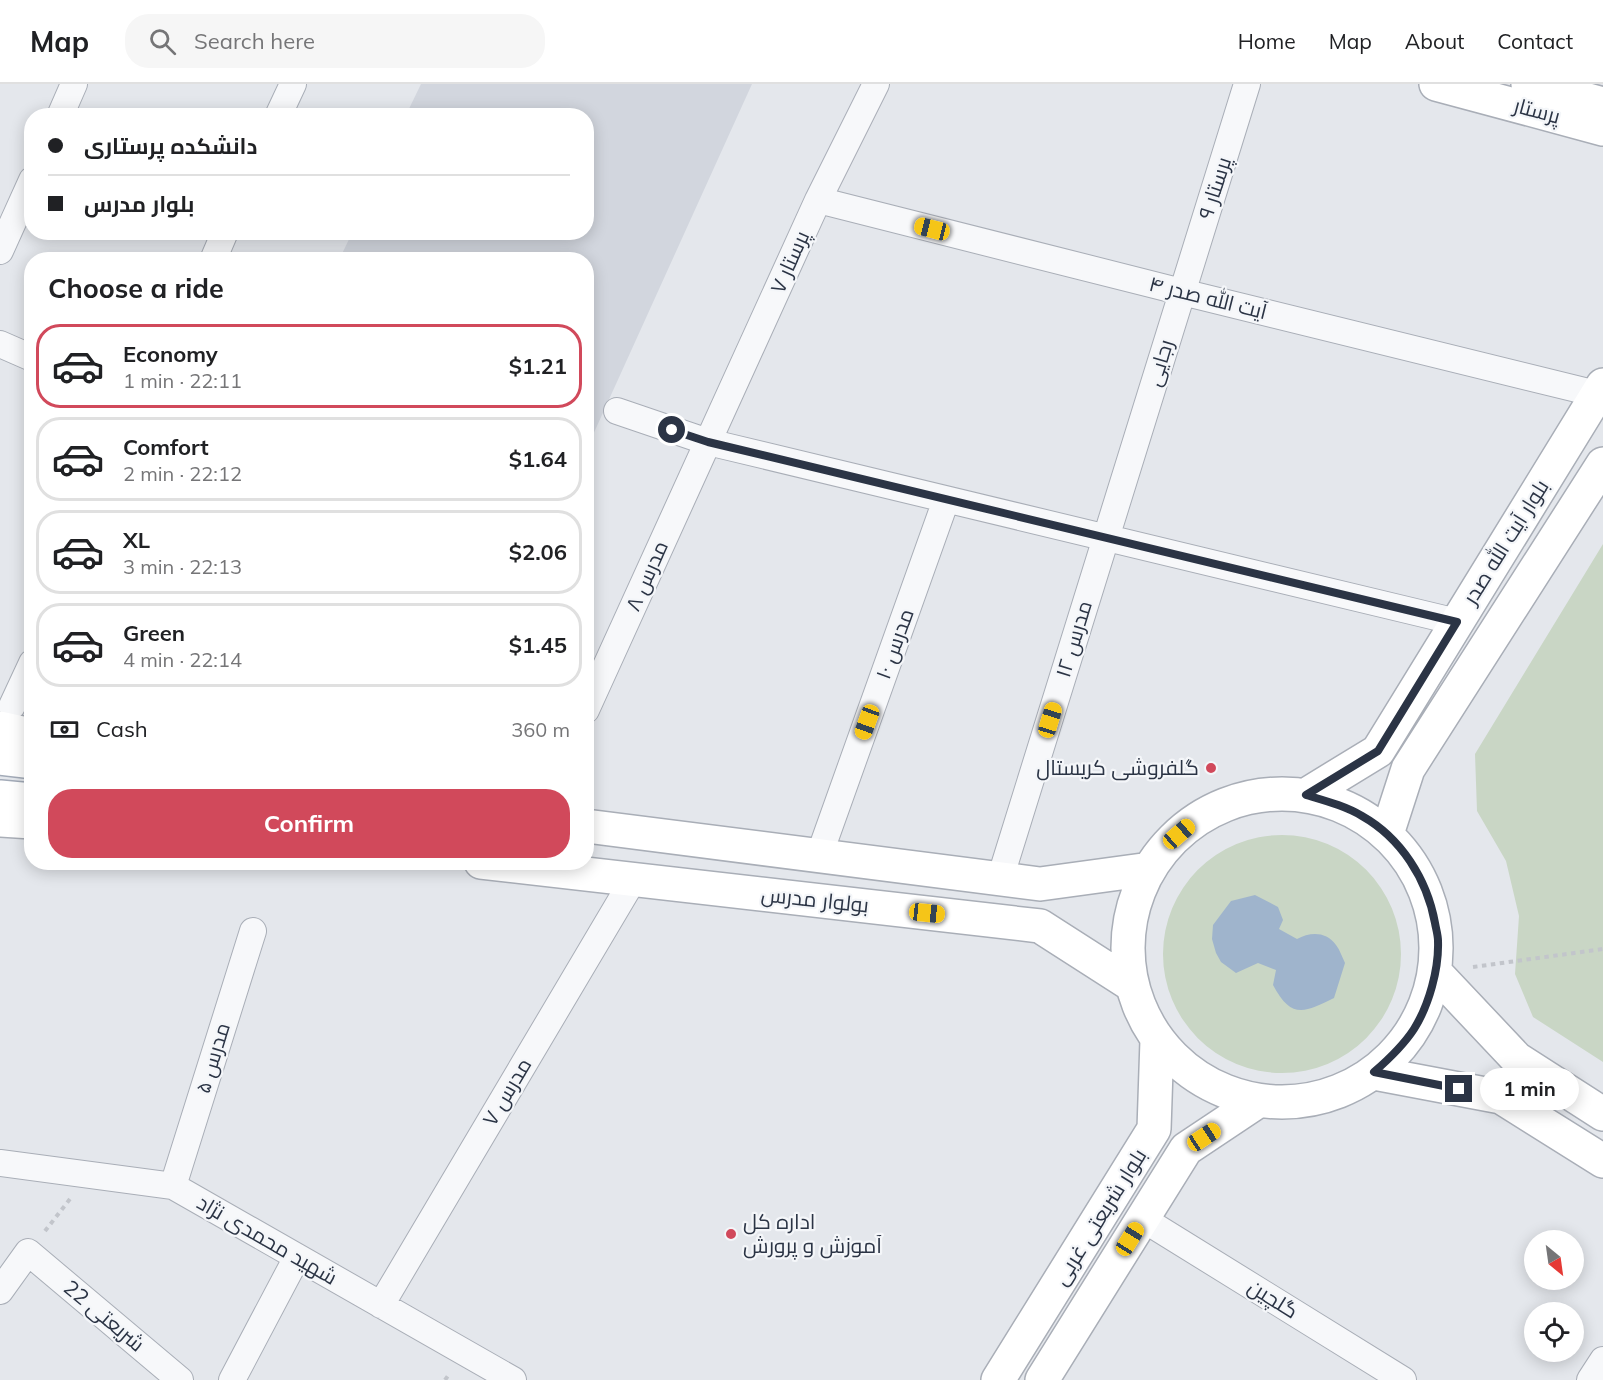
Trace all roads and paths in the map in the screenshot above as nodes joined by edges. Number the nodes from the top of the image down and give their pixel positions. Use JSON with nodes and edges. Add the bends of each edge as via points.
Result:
{"nodes":[{"id":1,"x":74,"y":84,"type":"edge"},
{"id":2,"x":292,"y":84,"type":"edge"},
{"id":3,"x":876,"y":84,"type":"edge"},
{"id":4,"x":1247,"y":84,"type":"edge"},
{"id":5,"x":1436,"y":84,"type":"edge"},
{"id":6,"x":1528,"y":84,"type":"edge"},
{"id":7,"x":1603,"y":104,"type":"edge"},
{"id":8,"x":64,"y":108,"type":"edge"},
{"id":9,"x":282,"y":108,"type":"edge"},
{"id":10,"x":1603,"y":129,"type":"edge"},
{"id":11,"x":24,"y":198,"type":"edge"},
{"id":12,"x":818,"y":200,"type":"junction"},
{"id":13,"x":0,"y":251,"type":"edge"},
{"id":14,"x":1182,"y":292,"type":"junction"},
{"id":15,"x":0,"y":344,"type":"edge"},
{"id":16,"x":24,"y":354,"type":"edge"},
{"id":17,"x":1600,"y":389,"type":"edge"},
{"id":18,"x":617,"y":411,"type":"dead end"},
{"id":19,"x":708,"y":442,"type":"junction"},
{"id":20,"x":1603,"y":464,"type":"edge"},
{"id":21,"x":946,"y":500,"type":"junction"},
{"id":22,"x":1106,"y":537,"type":"junction"},
{"id":23,"x":1457,"y":622,"type":"junction"},
{"id":24,"x":24,"y":680,"type":"edge"},
{"id":25,"x":594,"y":692,"type":"edge"},
{"id":26,"x":6,"y":717,"type":"edge"},
{"id":27,"x":24,"y":729,"type":"edge"},
{"id":28,"x":0,"y":758,"type":"edge"},
{"id":29,"x":24,"y":761,"type":"edge"},
{"id":30,"x":1306,"y":795,"type":"junction"},
{"id":31,"x":0,"y":797,"type":"edge"},
{"id":32,"x":24,"y":799,"type":"edge"},
{"id":33,"x":0,"y":820,"type":"edge"},
{"id":34,"x":24,"y":822,"type":"edge"},
{"id":35,"x":594,"y":827,"type":"edge"},
{"id":36,"x":1387,"y":834,"type":"junction"},
{"id":37,"x":819,"y":856,"type":"junction"},
{"id":38,"x":1150,"y":869,"type":"junction"},
{"id":39,"x":549,"y":870,"type":"edge"},
{"id":40,"x":1000,"y":879,"type":"junction"},
{"id":41,"x":633,"y":880,"type":"junction"},
{"id":42,"x":253,"y":931,"type":"dead end"},
{"id":43,"x":1603,"y":949,"type":"edge"},
{"id":44,"x":1435,"y":972,"type":"junction"},
{"id":45,"x":1132,"y":985,"type":"junction"},
{"id":46,"x":1157,"y":1040,"type":"junction"},
{"id":47,"x":1374,"y":1072,"type":"junction"},
{"id":48,"x":1258,"y":1101,"type":"junction"},
{"id":49,"x":1603,"y":1114,"type":"edge"},
{"id":50,"x":1603,"y":1161,"type":"edge"},
{"id":51,"x":0,"y":1163,"type":"edge"},
{"id":52,"x":89,"y":1175,"type":"junction"},
{"id":53,"x":172,"y":1186,"type":"junction"},
{"id":54,"x":1143,"y":1219,"type":"junction"},
{"id":55,"x":28,"y":1252,"type":"junction"},
{"id":56,"x":297,"y":1257,"type":"junction"},
{"id":57,"x":0,"y":1291,"type":"edge"},
{"id":58,"x":381,"y":1305,"type":"junction"},
{"id":59,"x":1603,"y":1360,"type":"edge"},
{"id":60,"x":180,"y":1380,"type":"edge"},
{"id":61,"x":232,"y":1380,"type":"edge"},
{"id":62,"x":513,"y":1380,"type":"edge"},
{"id":63,"x":998,"y":1380,"type":"edge"},
{"id":64,"x":1042,"y":1380,"type":"edge"},
{"id":65,"x":1403,"y":1380,"type":"edge"},
{"id":66,"x":1590,"y":1380,"type":"edge"}],
"edges":[{"from":1,"to":8,"type":"street"},
{"from":2,"to":9,"type":"street"},
{"from":3,"to":12,"type":"street","name":"پرستار ۷"},
{"from":4,"to":14,"type":"street","name":"پرستار ۹"},
{"from":5,"to":10,"type":"main road","name":"پرستار"},
{"from":6,"to":7,"type":"main road","name":"پرستار"},
{"from":11,"to":13,"type":"street"},
{"from":12,"to":14,"type":"street","name":"آیت الله صدر ۴"},
{"from":12,"to":19,"type":"street","name":"پرستار ۷"},
{"from":14,"to":17,"type":"street","name":"آیت الله صدر ۴"},
{"from":14,"to":22,"type":"street","name":"رجایی"},
{"from":15,"to":16,"type":"street"},
{"from":17,"to":23,"type":"main road","name":"بلوار آیت الله صدر"},
{"from":18,"to":19,"type":"street"},
{"from":19,"to":21,"type":"street"},
{"from":19,"to":25,"type":"street","name":"مدرس ۸"},
{"from":20,"to":36,"type":"main road","name":"بلوار آیت الله صدر","via":[[1408,769]]},
{"from":21,"to":22,"type":"street"},
{"from":21,"to":37,"type":"street","name":"مدرس ۱۰"},
{"from":22,"to":23,"type":"street"},
{"from":22,"to":40,"type":"street","name":"مدرس ۱۲"},
{"from":23,"to":30,"type":"main road","name":"بلوار آیت الله صدر","via":[[1378,751]]},
{"from":24,"to":26,"type":"street"},
{"from":26,"to":27,"type":"main road"},
{"from":28,"to":29,"type":"main road"},
{"from":30,"to":36,"type":"main road","via":[[1363,816]]},
{"from":30,"to":38,"type":"main road","via":[[1246,798],[1217,809],[1168,844]]},
{"from":31,"to":32,"type":"main road"},
{"from":33,"to":34,"type":"main road"},
{"from":35,"to":37,"type":"main road","name":"بولوار مدرس"},
{"from":36,"to":44,"type":"main road","via":[[1407,856],[1433,911],[1438,940]]},
{"from":37,"to":40,"type":"main road","name":"بولوار مدرس"},
{"from":38,"to":40,"type":"main road","name":"بولوار مدرس","via":[[1040,884]]},
{"from":38,"to":45,"type":"main road","via":[[1129,926],[1127,956]]},
{"from":39,"to":41,"type":"main road","name":"بولوار مدرس"},
{"from":41,"to":45,"type":"main road","name":"بولوار مدرس","via":[[1040,926]]},
{"from":41,"to":58,"type":"street","name":"مدرس ۷"},
{"from":42,"to":53,"type":"street","name":"مدرس ۵"},
{"from":43,"to":44,"type":"path"},
{"from":44,"to":47,"type":"main road","via":[[1428,1001],[1415,1028],[1396,1053]]},
{"from":44,"to":49,"type":"main road","via":[[1517,1059]]},
{"from":45,"to":46,"type":"main road"},
{"from":46,"to":48,"type":"main road","via":[[1202,1081],[1229,1094]]},
{"from":46,"to":63,"type":"main road","name":"بلوار شریعتی غربی","via":[[1154,1129]]},
{"from":47,"to":48,"type":"main road","via":[[1348,1088],[1319,1098],[1289,1103]]},
{"from":47,"to":50,"type":"main road","via":[[1501,1097]]},
{"from":48,"to":54,"type":"main road","name":"بلوار شریعتی غربی","via":[[1186,1149]]},
{"from":51,"to":52,"type":"street","name":"شهید محمدی نژاد"},
{"from":52,"to":53,"type":"street","name":"شهید محمدی نژاد"},
{"from":52,"to":55,"type":"path"},
{"from":53,"to":56,"type":"street","name":"شهید محمدی نژاد"},
{"from":54,"to":64,"type":"main road","name":"بلوار شریعتی غربی"},
{"from":54,"to":65,"type":"street","name":"گلچین"},
{"from":55,"to":57,"type":"street"},
{"from":55,"to":60,"type":"street","name":"شریعتی 22"},
{"from":56,"to":58,"type":"street","name":"شهید محمدی نژاد"},
{"from":56,"to":61,"type":"street"},
{"from":58,"to":62,"type":"street","name":"شهید محمدی نژاد"},
{"from":59,"to":66,"type":"street"}]}
